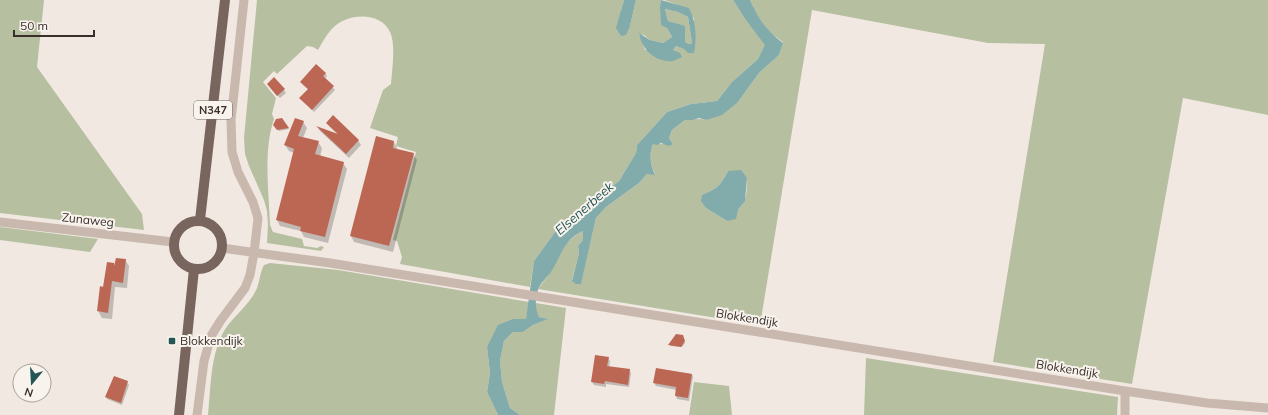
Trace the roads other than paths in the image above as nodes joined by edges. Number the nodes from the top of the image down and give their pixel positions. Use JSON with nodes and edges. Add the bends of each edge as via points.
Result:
{"nodes":[{"id":1,"x":225,"y":0,"type":"edge"},
{"id":2,"x":244,"y":0,"type":"edge"},
{"id":3,"x":200,"y":220,"type":"junction"},
{"id":4,"x":0,"y":222,"type":"edge"},
{"id":5,"x":173,"y":242,"type":"junction"},
{"id":6,"x":222,"y":248,"type":"junction"},
{"id":7,"x":254,"y":253,"type":"junction"},
{"id":8,"x":194,"y":269,"type":"junction"},
{"id":9,"x":1125,"y":391,"type":"junction"},
{"id":10,"x":1268,"y":408,"type":"edge"},
{"id":11,"x":179,"y":415,"type":"edge"},
{"id":12,"x":198,"y":415,"type":"edge"},
{"id":13,"x":1125,"y":415,"type":"edge"}],
"edges":[{"from":1,"to":3,"type":"main road","number":"N347"},
{"from":2,"to":7,"type":"street","via":[[230,120],[232,152],[258,218]]},
{"from":3,"to":5,"type":"main road","via":[[181,227]]},
{"from":3,"to":6,"type":"main road","via":[[211,224],[218,231],[222,239]]},
{"from":4,"to":5,"type":"street","name":"Zunaweg"},
{"from":5,"to":8,"type":"main road","via":[[174,252],[181,262]]},
{"from":6,"to":7,"type":"street","name":"Blokkendijk"},
{"from":6,"to":8,"type":"main road","via":[[214,263],[205,268]]},
{"from":7,"to":9,"type":"street","name":"Blokkendijk","via":[[330,263]]},
{"from":7,"to":12,"type":"street","via":[[245,288],[211,336],[204,361]]},
{"from":8,"to":11,"type":"main road"},
{"from":9,"to":10,"type":"street","name":"Blokkendijk","via":[[1214,404]]},
{"from":9,"to":13,"type":"street"}]}
